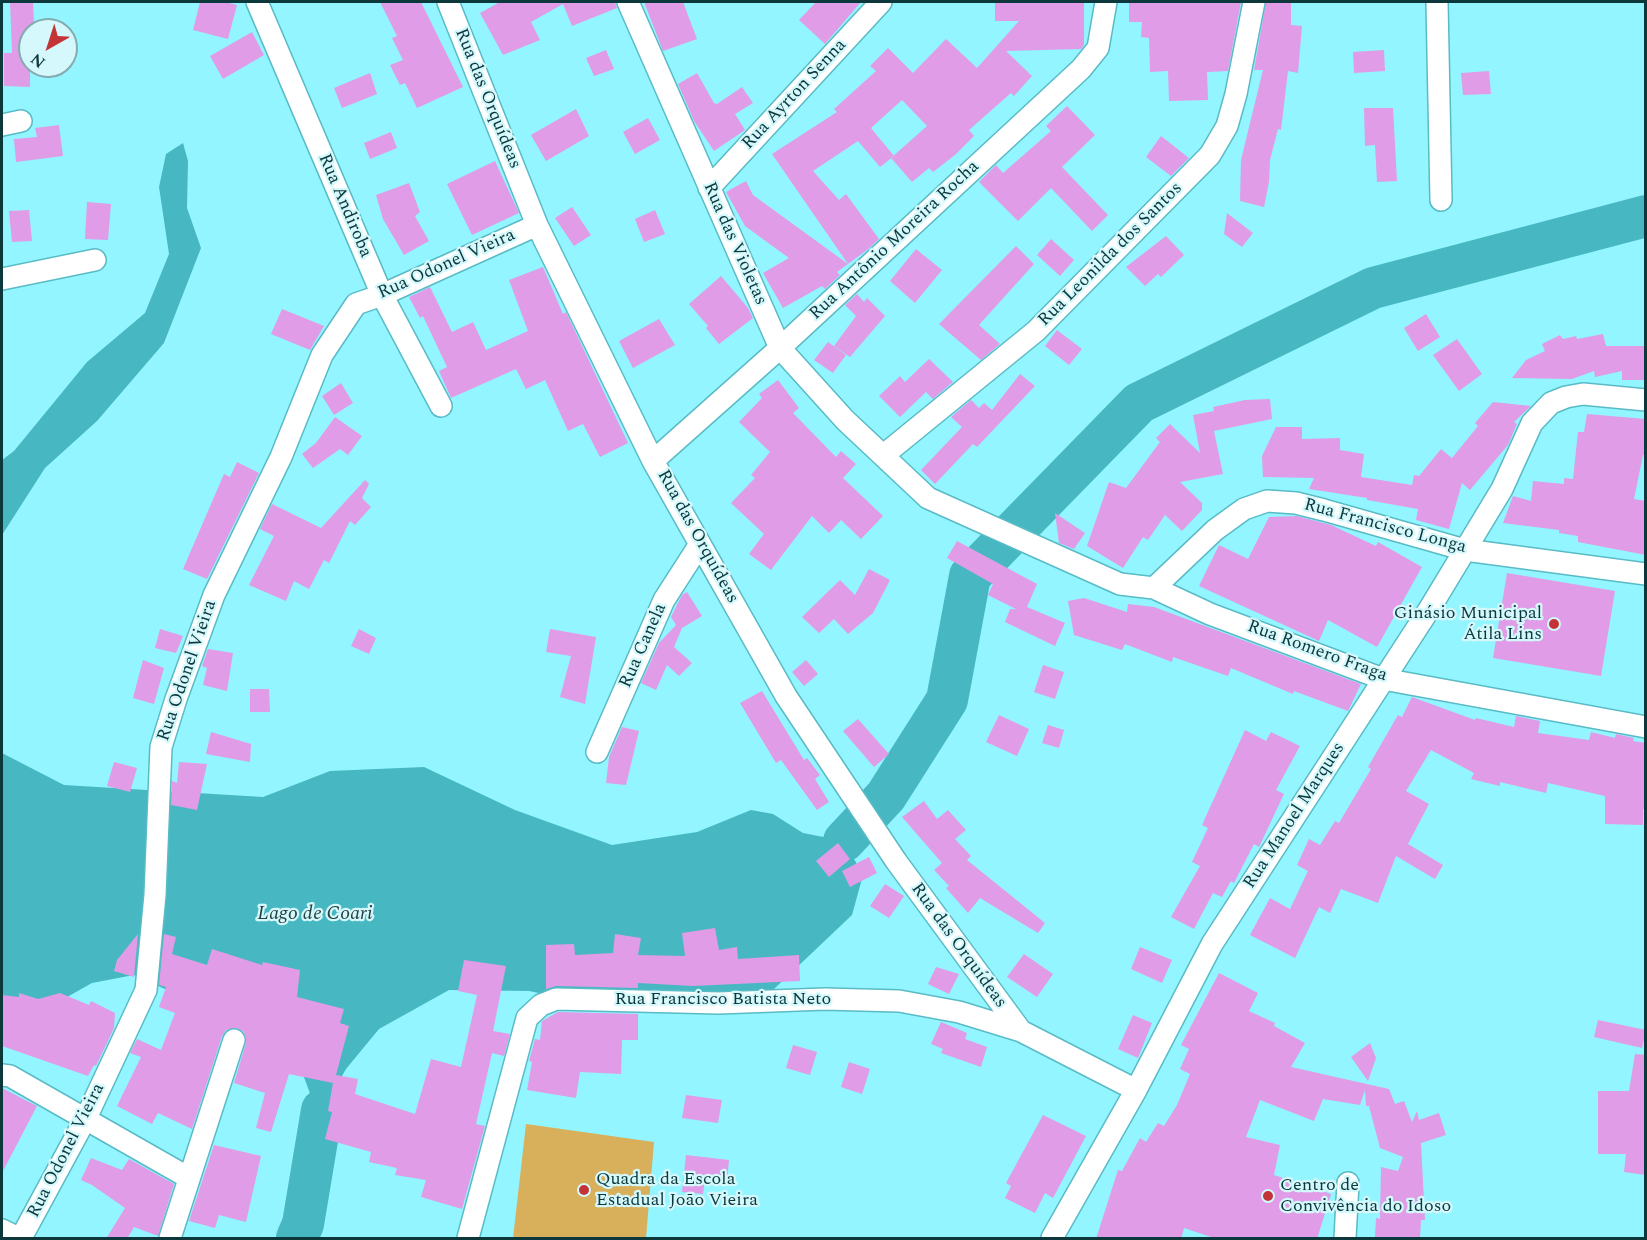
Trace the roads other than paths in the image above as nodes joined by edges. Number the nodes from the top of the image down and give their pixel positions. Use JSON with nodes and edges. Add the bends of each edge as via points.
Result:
{"nodes":[{"id":1,"x":257,"y":2,"type":"edge"},
{"id":2,"x":448,"y":2,"type":"edge"},
{"id":3,"x":628,"y":2,"type":"edge"},
{"id":4,"x":881,"y":2,"type":"edge"},
{"id":5,"x":1106,"y":2,"type":"edge"},
{"id":6,"x":1254,"y":2,"type":"edge"},
{"id":7,"x":1437,"y":2,"type":"edge"},
{"id":8,"x":709,"y":188,"type":"junction"},
{"id":9,"x":1442,"y":200,"type":"dead end"},
{"id":10,"x":537,"y":225,"type":"junction"},
{"id":11,"x":95,"y":260,"type":"dead end"},
{"id":12,"x":2,"y":279,"type":"edge"},
{"id":13,"x":382,"y":296,"type":"junction"},
{"id":14,"x":780,"y":348,"type":"junction"},
{"id":15,"x":1646,"y":400,"type":"edge"},
{"id":16,"x":441,"y":406,"type":"dead end"},
{"id":17,"x":885,"y":454,"type":"junction"},
{"id":18,"x":653,"y":461,"type":"junction"},
{"id":19,"x":928,"y":498,"type":"joint"},
{"id":20,"x":700,"y":544,"type":"junction"},
{"id":21,"x":1465,"y":550,"type":"junction"},
{"id":22,"x":1646,"y":574,"type":"edge"},
{"id":23,"x":1154,"y":588,"type":"junction"},
{"id":24,"x":1383,"y":679,"type":"junction"},
{"id":25,"x":1646,"y":727,"type":"edge"},
{"id":26,"x":597,"y":752,"type":"dead end"},
{"id":27,"x":1021,"y":1031,"type":"junction"},
{"id":28,"x":234,"y":1040,"type":"dead end"},
{"id":29,"x":2,"y":1075,"type":"edge"},
{"id":30,"x":1136,"y":1090,"type":"junction"},
{"id":31,"x":86,"y":1118,"type":"junction"},
{"id":32,"x":189,"y":1178,"type":"junction"},
{"id":33,"x":1348,"y":1183,"type":"dead end"},
{"id":34,"x":2,"y":1230,"type":"edge"},
{"id":35,"x":19,"y":1239,"type":"edge"},
{"id":36,"x":170,"y":1239,"type":"edge"},
{"id":37,"x":468,"y":1239,"type":"edge"},
{"id":38,"x":1052,"y":1239,"type":"edge"},
{"id":39,"x":1345,"y":1239,"type":"edge"}],
"edges":[{"from":1,"to":13,"type":"street","name":"Rua Andiroba"},
{"from":2,"to":10,"type":"street","name":"Rua das Orquídeas"},
{"from":3,"to":8,"type":"street","name":"Rua das Violetas"},
{"from":4,"to":8,"type":"street","name":"Rua Ayrton Senna"},
{"from":5,"to":14,"type":"street","name":"Rua Antônio Moreira Rocha","via":[[1098,48],[1081,69]]},
{"from":6,"to":17,"type":"street","name":"Rua Leonilda dos Santos","via":[[1227,126],[1210,155],[1036,331]]},
{"from":7,"to":9,"type":"street"},
{"from":8,"to":14,"type":"street","name":"Rua das Violetas"},
{"from":10,"to":13,"type":"street","name":"Rua Odonel Vieira"},
{"from":10,"to":18,"type":"street","name":"Rua das Orquídeas"},
{"from":11,"to":12,"type":"street"},
{"from":13,"to":16,"type":"street","name":"Rua Andiroba"},
{"from":13,"to":31,"type":"street","name":"Rua Odonel Vieira","via":[[356,304],[322,355],[281,457],[214,595],[176,699],[161,747],[155,895],[146,990]]},
{"from":14,"to":17,"type":"street","name":"Rua das Violetas","via":[[845,420]]},
{"from":14,"to":18,"type":"street","name":"Rua Antônio Moreira Rocha"},
{"from":15,"to":21,"type":"street","name":"Rua Manoel Marques","via":[[1583,394],[1551,403],[1532,423],[1502,489]]},
{"from":17,"to":19,"type":"street","name":"Rua das Violetas"},
{"from":18,"to":20,"type":"street","name":"Rua das Orquídeas"},
{"from":19,"to":23,"type":"street","name":"Rua Romero Fraga","via":[[1120,584]]},
{"from":20,"to":26,"type":"street","name":"Rua Canela","via":[[663,600]]},
{"from":20,"to":27,"type":"street","name":"Rua das Orquídeas","via":[[786,696],[896,861]]},
{"from":21,"to":22,"type":"street","name":"Rua Francisco Longa"},
{"from":21,"to":23,"type":"street","name":"Rua Francisco Longa","via":[[1296,503],[1267,501],[1244,509],[1215,530]]},
{"from":21,"to":24,"type":"street","name":"Rua Manoel Marques"},
{"from":23,"to":24,"type":"street","name":"Rua Romero Fraga","via":[[1210,614]]},
{"from":24,"to":25,"type":"street","name":"Rua Romero Fraga"},
{"from":24,"to":30,"type":"street","name":"Rua Manoel Marques","via":[[1212,944]]},
{"from":27,"to":30,"type":"street","name":"Rua Francisco Batista Neto"},
{"from":27,"to":37,"type":"street","name":"Rua Francisco Batista Neto","via":[[959,1012],[899,1000],[719,1003],[556,999],[541,1005],[527,1018]]},
{"from":28,"to":32,"type":"street"},
{"from":29,"to":31,"type":"street"},
{"from":30,"to":38,"type":"street","name":"Rua Manoel Marques"},
{"from":31,"to":32,"type":"street"},
{"from":31,"to":35,"type":"street","name":"Rua Odonel Vieira"},
{"from":32,"to":36,"type":"street"},
{"from":33,"to":39,"type":"street"},
{"from":34,"to":35,"type":"street"}]}
